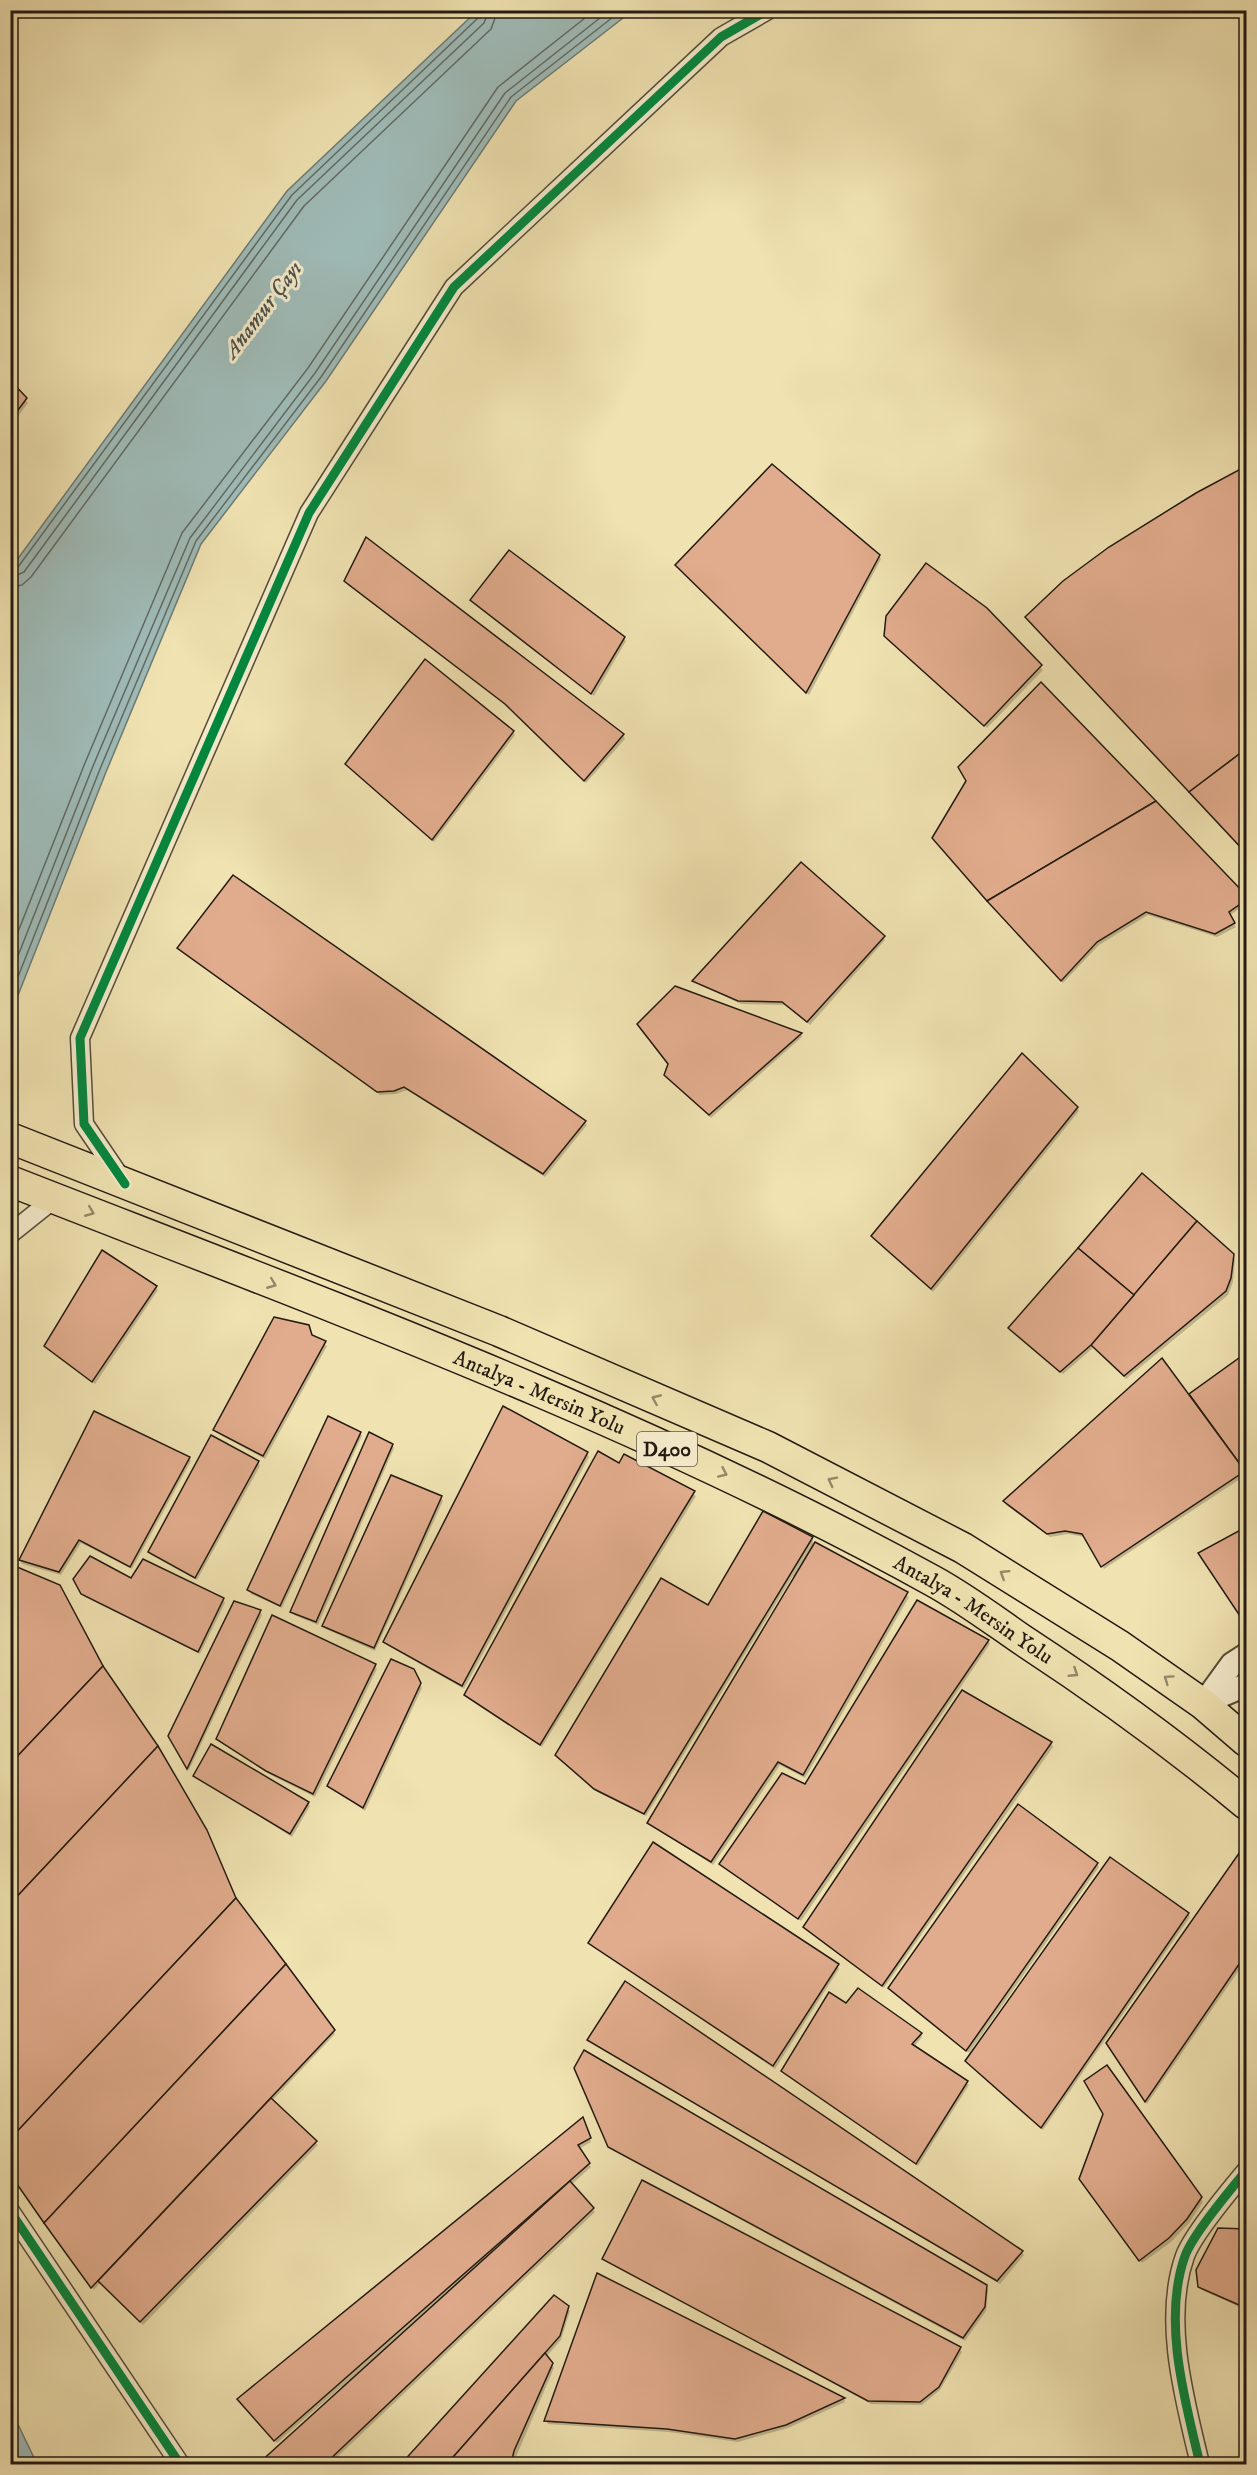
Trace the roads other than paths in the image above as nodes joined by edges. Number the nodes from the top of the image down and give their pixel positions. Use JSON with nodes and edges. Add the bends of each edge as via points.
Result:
{"nodes":[{"id":1,"x":768,"y":10,"type":"edge"},
{"id":2,"x":10,"y":1138,"type":"edge"},
{"id":3,"x":125,"y":1184,"type":"junction"},
{"id":4,"x":34,"y":1190,"type":"edge"},
{"id":5,"x":10,"y":1234,"type":"edge"},
{"id":6,"x":1246,"y":1655,"type":"edge"},
{"id":7,"x":1246,"y":1685,"type":"edge"},
{"id":8,"x":1203,"y":1704,"type":"junction"},
{"id":9,"x":1246,"y":1741,"type":"edge"},
{"id":10,"x":1174,"y":1744,"type":"junction"},
{"id":11,"x":1246,"y":1804,"type":"edge"},
{"id":12,"x":1246,"y":2171,"type":"edge"},
{"id":13,"x":10,"y":2211,"type":"edge"},
{"id":14,"x":180,"y":2464,"type":"edge"},
{"id":15,"x":1200,"y":2464,"type":"edge"}],
"edges":[{"from":1,"to":3,"type":"street","via":[[721,37],[454,287],[309,513],[80,1038],[84,1124]]},
{"from":2,"to":3,"type":"highway","name":"Antalya - Mersin Yolu","number":"D400"},
{"from":8,"to":3,"type":"highway","name":"Antalya - Mersin Yolu","number":"D400","one_way":true,"via":[[1120,1646],[963,1548],[768,1447],[499,1331]]},
{"from":4,"to":5,"type":"street"},
{"from":4,"to":10,"type":"highway","name":"Antalya - Mersin Yolu","number":"D400","one_way":true,"via":[[480,1367],[747,1484],[937,1583]]},
{"from":6,"to":8,"type":"street","via":[[1233,1664]]},
{"from":7,"to":8,"type":"street"},
{"from":8,"to":9,"type":"highway","name":"Antalya - Mersin Yolu","number":"D400"},
{"from":8,"to":10,"type":"highway"},
{"from":10,"to":11,"type":"highway","name":"Antalya - Mersin Yolu","number":"D400"},
{"from":12,"to":15,"type":"street","via":[[1185,2255],[1174,2303],[1182,2384]]},
{"from":13,"to":14,"type":"street"}]}
